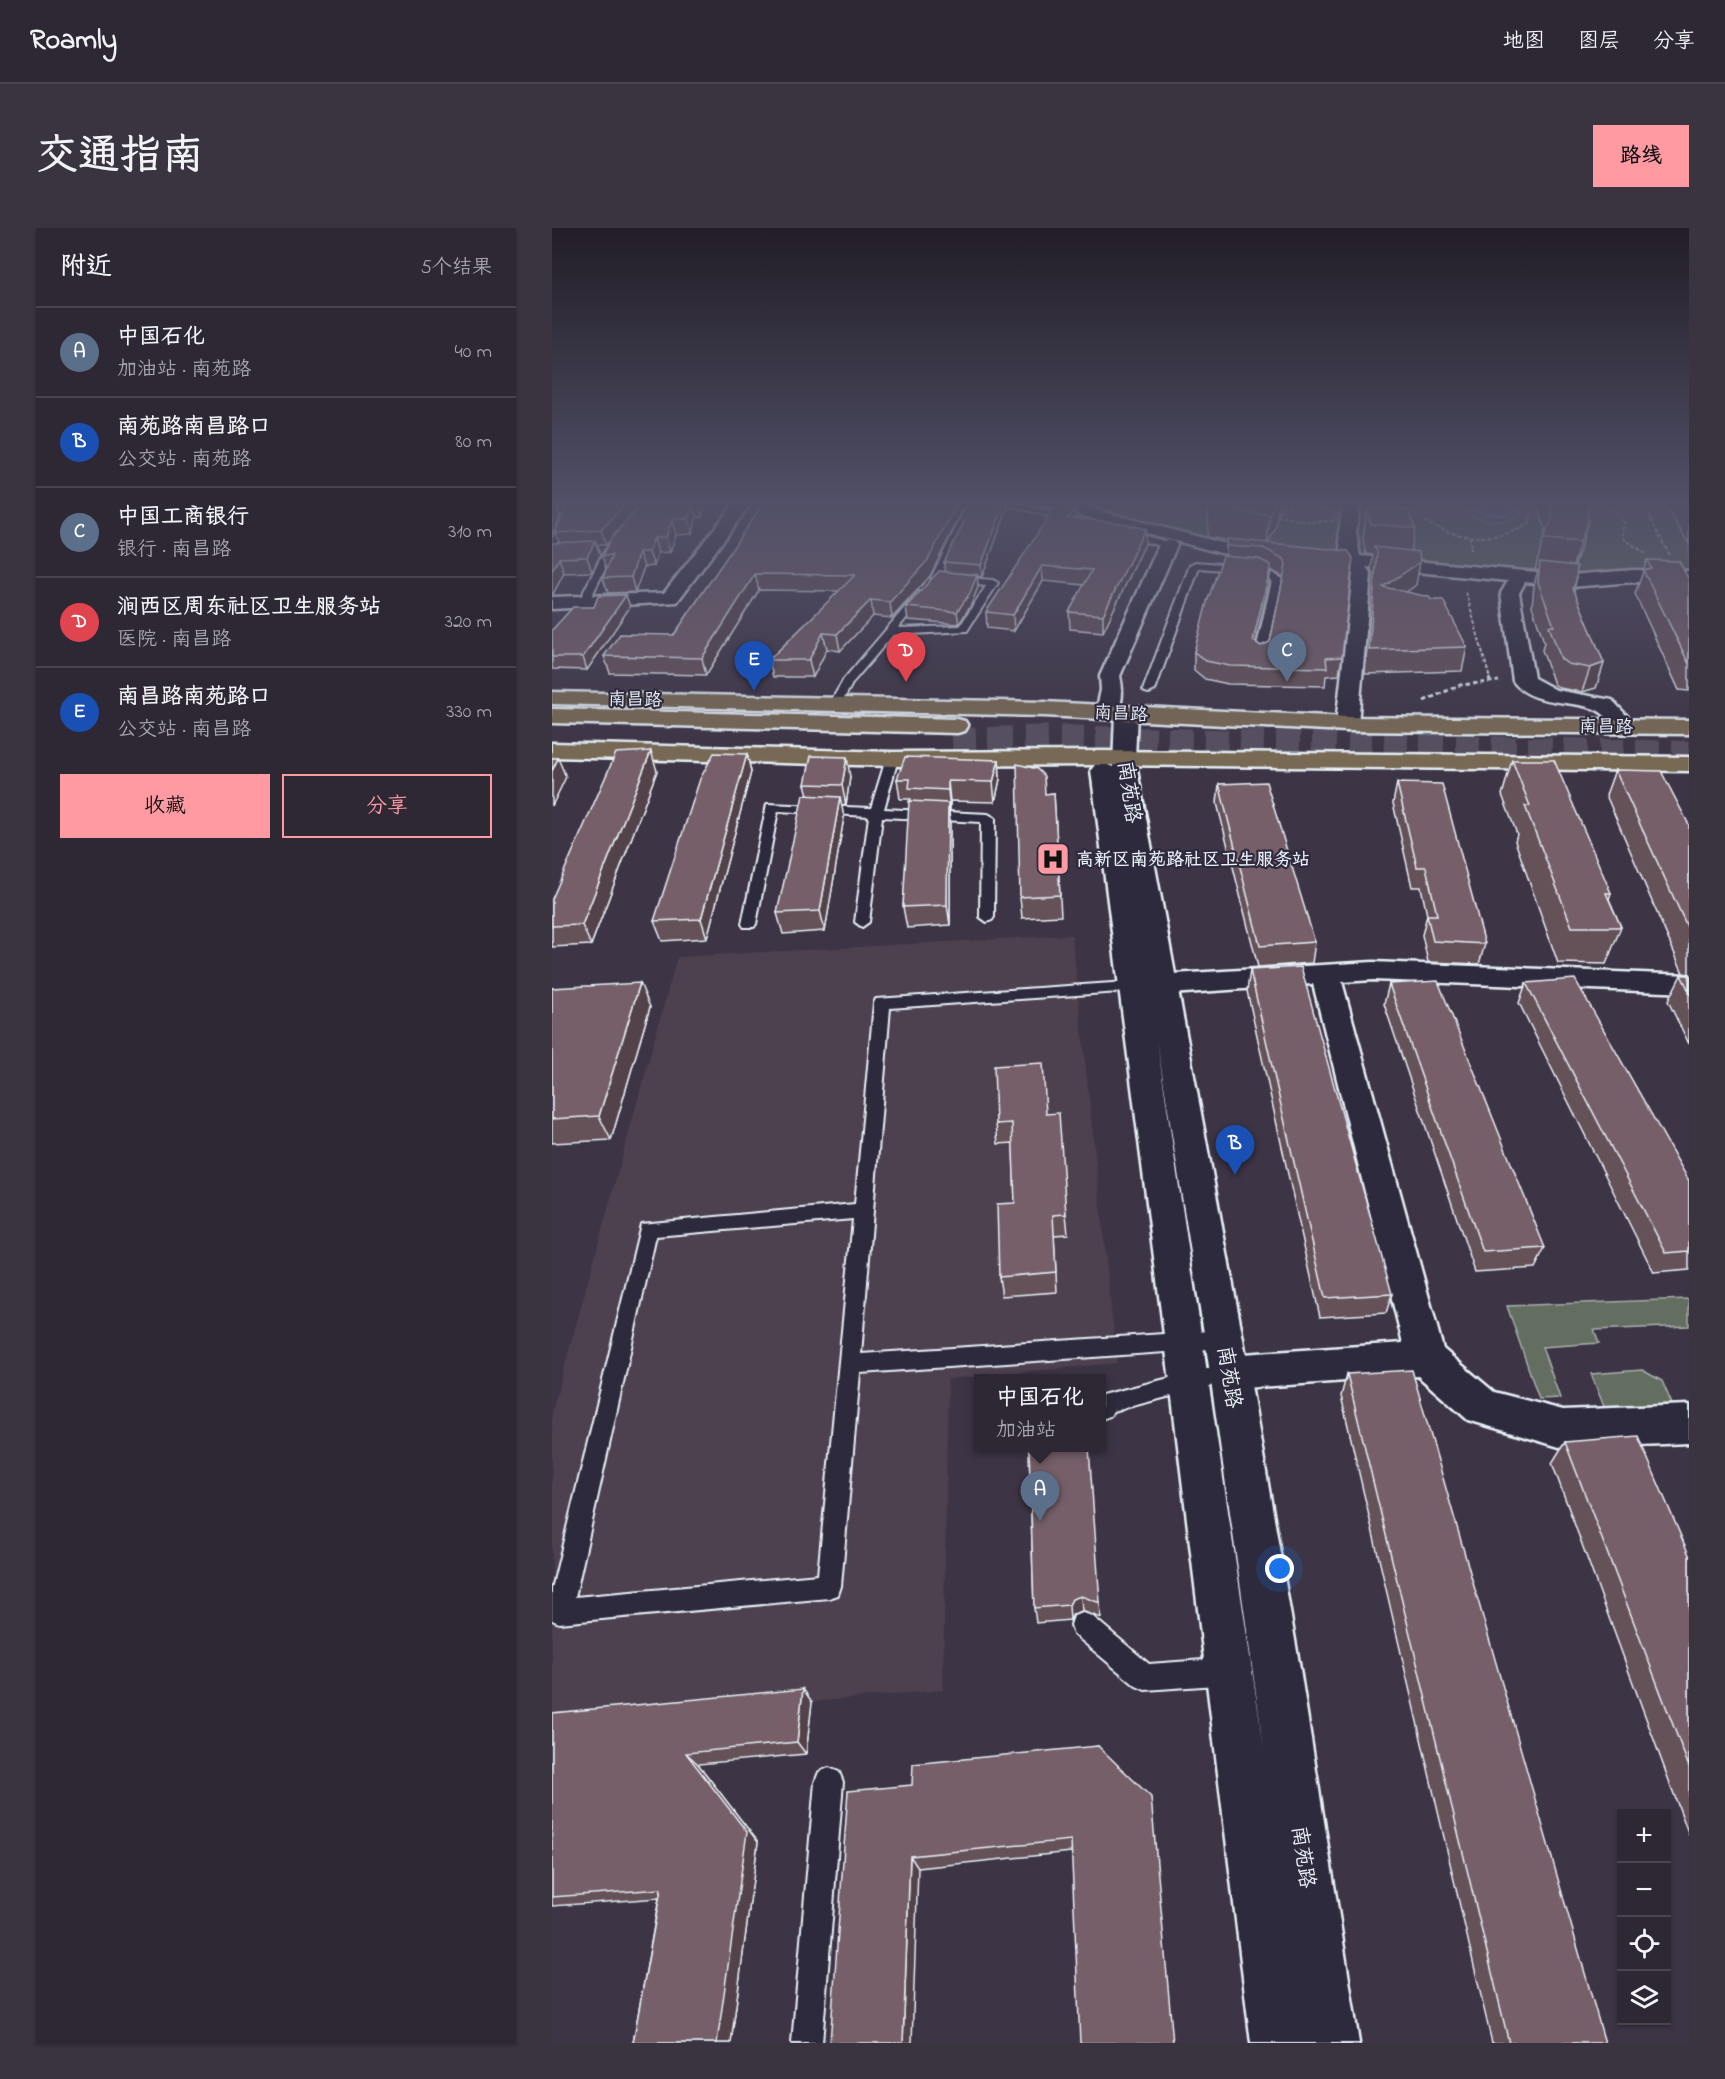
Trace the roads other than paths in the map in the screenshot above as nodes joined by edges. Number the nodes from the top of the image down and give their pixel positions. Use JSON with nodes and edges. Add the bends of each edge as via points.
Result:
{"nodes":[{"id":1,"x":592,"y":587,"type":"edge"},
{"id":2,"x":679,"y":587,"type":"edge"},
{"id":3,"x":929,"y":587,"type":"edge"},
{"id":4,"x":991,"y":587,"type":"edge"},
{"id":5,"x":1149,"y":587,"type":"edge"},
{"id":6,"x":1187,"y":587,"type":"edge"},
{"id":7,"x":1276,"y":587,"type":"edge"},
{"id":8,"x":1361,"y":587,"type":"edge"},
{"id":9,"x":1514,"y":587,"type":"edge"},
{"id":10,"x":584,"y":602,"type":"junction"},
{"id":11,"x":552,"y":603,"type":"edge"},
{"id":12,"x":890,"y":632,"type":"junction"},
{"id":13,"x":1260,"y":659,"type":"edge"},
{"id":14,"x":1149,"y":690,"type":"dead end"},
{"id":15,"x":552,"y":698,"type":"edge"},
{"id":16,"x":836,"y":703,"type":"junction"},
{"id":17,"x":1116,"y":713,"type":"junction"},
{"id":18,"x":552,"y":716,"type":"edge"},
{"id":19,"x":1617,"y":717,"type":"dead end"},
{"id":20,"x":1347,"y":724,"type":"junction"},
{"id":21,"x":1689,"y":727,"type":"edge"},
{"id":22,"x":552,"y":730,"type":"edge"},
{"id":23,"x":552,"y":750,"type":"edge"},
{"id":24,"x":892,"y":759,"type":"junction"},
{"id":25,"x":1112,"y":759,"type":"junction"},
{"id":26,"x":1689,"y":764,"type":"edge"},
{"id":27,"x":876,"y":812,"type":"junction"},
{"id":28,"x":987,"y":916,"type":"dead end"},
{"id":29,"x":862,"y":922,"type":"dead end"},
{"id":30,"x":749,"y":924,"type":"dead end"},
{"id":31,"x":1325,"y":974,"type":"junction"},
{"id":32,"x":1689,"y":984,"type":"edge"},
{"id":33,"x":1151,"y":985,"type":"junction"},
{"id":34,"x":864,"y":1211,"type":"junction"},
{"id":35,"x":1207,"y":1358,"type":"junction"},
{"id":36,"x":1426,"y":1358,"type":"junction"},
{"id":37,"x":849,"y":1364,"type":"junction"},
{"id":38,"x":1106,"y":1403,"type":"edge"},
{"id":39,"x":1689,"y":1424,"type":"edge"},
{"id":40,"x":1083,"y":1625,"type":"dead end"},
{"id":41,"x":1277,"y":1668,"type":"junction"},
{"id":42,"x":1229,"y":1671,"type":"junction"},
{"id":43,"x":829,"y":1782,"type":"dead end"},
{"id":44,"x":807,"y":2043,"type":"edge"},
{"id":45,"x":1279,"y":2043,"type":"edge"},
{"id":46,"x":1331,"y":2043,"type":"edge"}],
"edges":[{"from":1,"to":10,"type":"lane"},
{"from":2,"to":10,"type":"street","via":[[670,598]]},
{"from":3,"to":12,"type":"lane"},
{"from":4,"to":12,"type":"lane","via":[[963,629]]},
{"from":5,"to":17,"type":"street","name":"南苑路","via":[[1110,676]]},
{"from":6,"to":14,"type":"lane"},
{"from":7,"to":13,"type":"lane"},
{"from":8,"to":20,"type":"street"},
{"from":9,"to":19,"type":"street","via":[[1510,593],[1524,681],[1550,695],[1604,705]]},
{"from":10,"to":11,"type":"street"},
{"from":12,"to":16,"type":"lane","via":[[848,681]]},
{"from":15,"to":16,"type":"main road","name":"南昌路"},
{"from":16,"to":17,"type":"main road","name":"南昌路"},
{"from":17,"to":20,"type":"main road","name":"南昌路"},
{"from":17,"to":25,"type":"street","name":"南苑路"},
{"from":18,"to":22,"type":"main road","name":"南昌路","via":[[955,733],[898,740]]},
{"from":20,"to":21,"type":"main road","name":"南昌路"},
{"from":23,"to":24,"type":"main road","name":"南昌路"},
{"from":24,"to":25,"type":"main road","name":"南昌路"},
{"from":24,"to":27,"type":"lane"},
{"from":25,"to":26,"type":"main road","name":"南昌路"},
{"from":25,"to":33,"type":"street","name":"南苑路"},
{"from":27,"to":28,"type":"lane","via":[[988,818]]},
{"from":27,"to":29,"type":"lane"},
{"from":27,"to":30,"type":"lane","via":[[772,807]]},
{"from":31,"to":32,"type":"street","via":[[1373,971]]},
{"from":31,"to":33,"type":"street"},
{"from":31,"to":36,"type":"street"},
{"from":33,"to":34,"type":"lane","via":[[882,1004]]},
{"from":33,"to":35,"type":"street","name":"南苑路"},
{"from":34,"to":37,"type":"lane"},
{"from":34,"to":37,"type":"lane","via":[[648,1229],[559,1611],[829,1586]]},
{"from":35,"to":36,"type":"street"},
{"from":35,"to":37,"type":"lane"},
{"from":35,"to":38,"type":"lane"},
{"from":35,"to":41,"type":"street","name":"南苑路"},
{"from":35,"to":42,"type":"street","name":"南苑路"},
{"from":36,"to":39,"type":"street","via":[[1482,1407],[1563,1429]]},
{"from":40,"to":42,"type":"lane","via":[[1145,1677]]},
{"from":41,"to":42,"type":"lane"},
{"from":41,"to":46,"type":"street","name":"南苑路"},
{"from":42,"to":45,"type":"street","name":"南苑路"},
{"from":43,"to":44,"type":"lane"}]}
